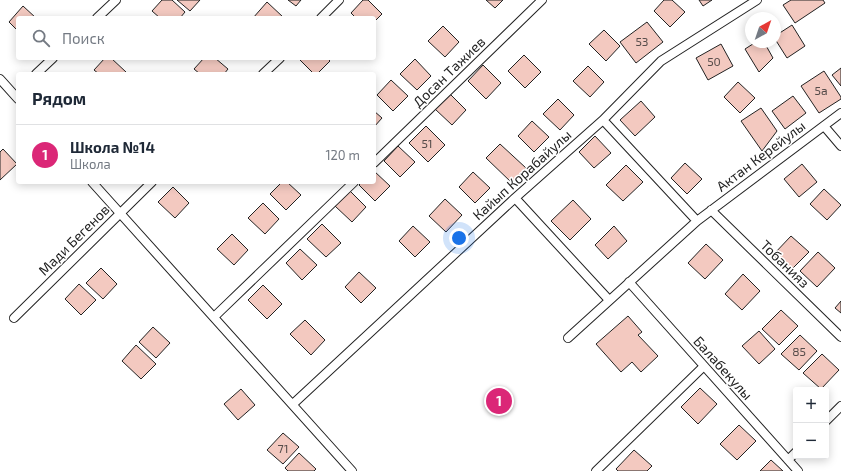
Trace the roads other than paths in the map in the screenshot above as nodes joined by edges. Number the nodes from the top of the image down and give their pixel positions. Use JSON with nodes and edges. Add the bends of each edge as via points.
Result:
{"nodes":[{"id":1,"x":116,"y":0,"type":"edge"},
{"id":2,"x":339,"y":0,"type":"edge"},
{"id":3,"x":542,"y":0,"type":"edge"},
{"id":4,"x":757,"y":0,"type":"edge"},
{"id":5,"x":98,"y":16,"type":"edge"},
{"id":6,"x":323,"y":16,"type":"edge"},
{"id":7,"x":51,"y":60,"type":"edge"},
{"id":8,"x":278,"y":60,"type":"edge"},
{"id":9,"x":38,"y":72,"type":"edge"},
{"id":10,"x":265,"y":72,"type":"edge"},
{"id":11,"x":0,"y":79,"type":"edge"},
{"id":12,"x":16,"y":94,"type":"edge"},
{"id":13,"x":841,"y":113,"type":"edge"},
{"id":14,"x":603,"y":120,"type":"junction"},
{"id":15,"x":824,"y":126,"type":"junction"},
{"id":16,"x":841,"y":146,"type":"edge"},
{"id":17,"x":376,"y":161,"type":"edge"},
{"id":18,"x":94,"y":184,"type":"edge"},
{"id":19,"x":150,"y":184,"type":"edge"},
{"id":20,"x":352,"y":184,"type":"edge"},
{"id":21,"x":515,"y":198,"type":"junction"},
{"id":22,"x":711,"y":210,"type":"junction"},
{"id":23,"x":120,"y":213,"type":"junction"},
{"id":24,"x":697,"y":221,"type":"junction"},
{"id":25,"x":629,"y":282,"type":"junction"},
{"id":26,"x":609,"y":300,"type":"junction"},
{"id":27,"x":214,"y":317,"type":"junction"},
{"id":28,"x":14,"y":318,"type":"dead end"},
{"id":29,"x":841,"y":337,"type":"edge"},
{"id":30,"x":568,"y":338,"type":"dead end"},
{"id":31,"x":704,"y":366,"type":"junction"},
{"id":32,"x":293,"y":404,"type":"junction"},
{"id":33,"x":841,"y":406,"type":"edge"},
{"id":34,"x":829,"y":418,"type":"edge"},
{"id":35,"x":793,"y":455,"type":"edge"},
{"id":36,"x":788,"y":460,"type":"junction"},
{"id":37,"x":601,"y":469,"type":"edge"},
{"id":38,"x":352,"y":471,"type":"edge"},
{"id":39,"x":798,"y":471,"type":"edge"}],
"edges":[{"from":1,"to":5,"type":"street"},
{"from":2,"to":6,"type":"street"},
{"from":3,"to":17,"type":"street","name":"Досан Тажиев"},
{"from":4,"to":14,"type":"street","name":"Кайып Корабайулы","via":[[661,61]]},
{"from":7,"to":9,"type":"street"},
{"from":8,"to":10,"type":"street"},
{"from":11,"to":12,"type":"street"},
{"from":13,"to":15,"type":"street","name":"Актан Керейулы"},
{"from":14,"to":21,"type":"street","name":"Кайып Корабайулы"},
{"from":14,"to":24,"type":"street"},
{"from":15,"to":16,"type":"street"},
{"from":15,"to":22,"type":"street","name":"Актан Керейулы"},
{"from":18,"to":23,"type":"street"},
{"from":19,"to":23,"type":"street","name":"Мади Бегенов"},
{"from":20,"to":27,"type":"street"},
{"from":21,"to":26,"type":"street"},
{"from":21,"to":32,"type":"street","name":"Кайып Корабайулы"},
{"from":22,"to":24,"type":"street","name":"Актан Керейулы"},
{"from":22,"to":29,"type":"street","name":"Тобанияз"},
{"from":23,"to":27,"type":"street"},
{"from":23,"to":28,"type":"street","name":"Мади Бегенов"},
{"from":24,"to":25,"type":"street","name":"Актан Керейулы"},
{"from":25,"to":26,"type":"street","name":"Актан Керейулы"},
{"from":25,"to":31,"type":"street","name":"Балабекулы"},
{"from":26,"to":30,"type":"street","name":"Актан Керейулы"},
{"from":27,"to":32,"type":"street"},
{"from":31,"to":36,"type":"street","name":"Балабекулы"},
{"from":31,"to":37,"type":"street"},
{"from":32,"to":38,"type":"street"},
{"from":33,"to":34,"type":"street"},
{"from":35,"to":36,"type":"street"},
{"from":36,"to":39,"type":"street","name":"Балабекулы"}]}
